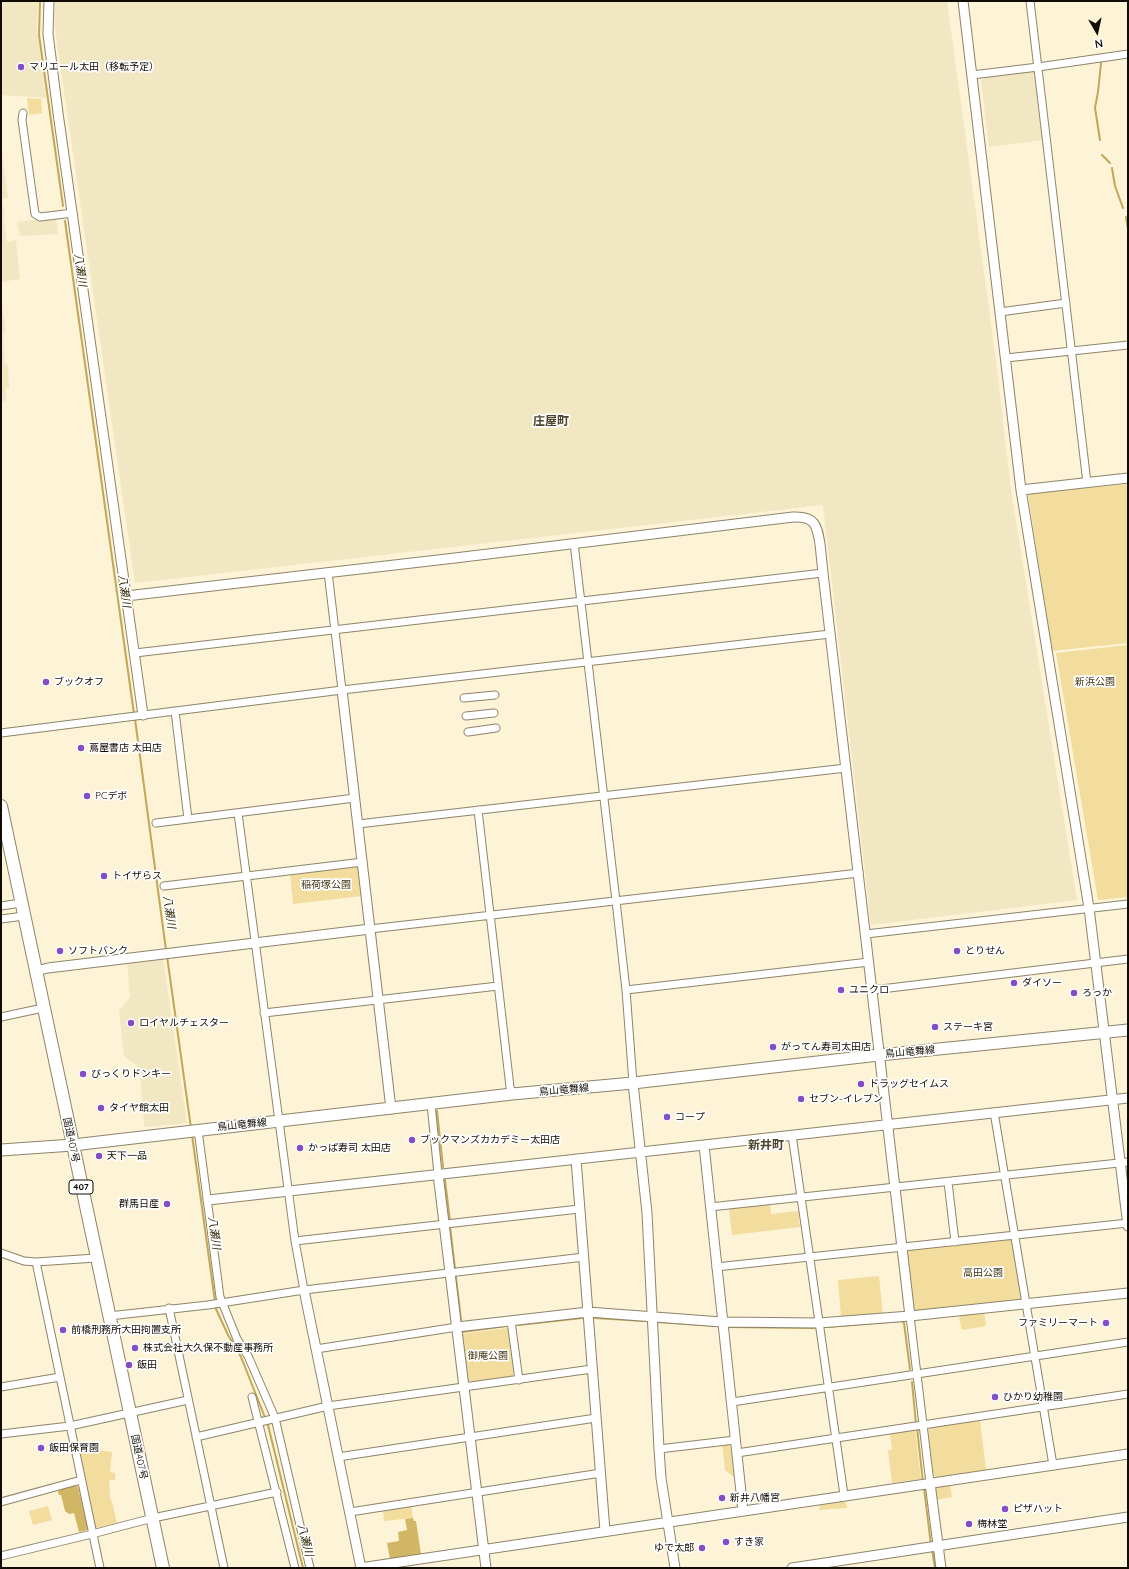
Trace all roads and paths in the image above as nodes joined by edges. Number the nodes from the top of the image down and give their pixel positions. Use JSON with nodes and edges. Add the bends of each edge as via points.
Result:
{"nodes":[{"id":1,"x":49,"y":1,"type":"edge"},
{"id":2,"x":963,"y":1,"type":"edge"},
{"id":3,"x":1030,"y":1,"type":"edge"},
{"id":4,"x":1128,"y":54,"type":"edge"},
{"id":5,"x":1038,"y":67,"type":"junction"},
{"id":6,"x":972,"y":75,"type":"junction"},
{"id":7,"x":23,"y":113,"type":"dead end"},
{"id":8,"x":73,"y":213,"type":"junction"},
{"id":9,"x":1066,"y":303,"type":"junction"},
{"id":10,"x":1000,"y":312,"type":"junction"},
{"id":11,"x":1128,"y":345,"type":"edge"},
{"id":12,"x":1072,"y":351,"type":"junction"},
{"id":13,"x":1006,"y":358,"type":"junction"},
{"id":14,"x":1128,"y":478,"type":"edge"},
{"id":15,"x":1087,"y":483,"type":"junction"},
{"id":16,"x":1021,"y":490,"type":"junction"},
{"id":17,"x":574,"y":543,"type":"junction"},
{"id":18,"x":328,"y":572,"type":"junction"},
{"id":19,"x":823,"y":573,"type":"junction"},
{"id":20,"x":126,"y":596,"type":"junction"},
{"id":21,"x":581,"y":600,"type":"junction"},
{"id":22,"x":334,"y":629,"type":"junction"},
{"id":23,"x":830,"y":634,"type":"junction"},
{"id":24,"x":135,"y":653,"type":"junction"},
{"id":25,"x":587,"y":662,"type":"junction"},
{"id":26,"x":342,"y":690,"type":"junction"},
{"id":27,"x":495,"y":695,"type":"dead end"},
{"id":28,"x":464,"y":698,"type":"dead end"},
{"id":29,"x":174,"y":711,"type":"junction"},
{"id":30,"x":494,"y":713,"type":"dead end"},
{"id":31,"x":138,"y":716,"type":"junction"},
{"id":32,"x":466,"y":716,"type":"dead end"},
{"id":33,"x":496,"y":728,"type":"dead end"},
{"id":34,"x":468,"y":732,"type":"dead end"},
{"id":35,"x":1,"y":733,"type":"edge"},
{"id":36,"x":846,"y":768,"type":"junction"},
{"id":37,"x":602,"y":796,"type":"junction"},
{"id":38,"x":355,"y":798,"type":"junction"},
{"id":39,"x":1,"y":806,"type":"edge"},
{"id":40,"x":478,"y":810,"type":"junction"},
{"id":41,"x":238,"y":813,"type":"junction"},
{"id":42,"x":188,"y":819,"type":"junction"},
{"id":43,"x":156,"y":823,"type":"dead end"},
{"id":44,"x":358,"y":824,"type":"junction"},
{"id":45,"x":363,"y":862,"type":"junction"},
{"id":46,"x":859,"y":874,"type":"junction"},
{"id":47,"x":246,"y":876,"type":"junction"},
{"id":48,"x":164,"y":886,"type":"dead end"},
{"id":49,"x":616,"y":901,"type":"junction"},
{"id":50,"x":21,"y":902,"type":"junction"},
{"id":51,"x":1128,"y":904,"type":"edge"},
{"id":52,"x":1,"y":906,"type":"edge"},
{"id":53,"x":1089,"y":908,"type":"junction"},
{"id":54,"x":489,"y":915,"type":"junction"},
{"id":55,"x":24,"y":916,"type":"junction"},
{"id":56,"x":1,"y":919,"type":"edge"},
{"id":57,"x":370,"y":929,"type":"junction"},
{"id":58,"x":866,"y":934,"type":"junction"},
{"id":59,"x":254,"y":943,"type":"junction"},
{"id":60,"x":1128,"y":959,"type":"edge"},
{"id":61,"x":869,"y":962,"type":"junction"},
{"id":62,"x":1096,"y":963,"type":"junction"},
{"id":63,"x":36,"y":971,"type":"junction"},
{"id":64,"x":498,"y":986,"type":"junction"},
{"id":65,"x":626,"y":990,"type":"junction"},
{"id":66,"x":873,"y":990,"type":"junction"},
{"id":67,"x":378,"y":1000,"type":"junction"},
{"id":68,"x":43,"y":1008,"type":"junction"},
{"id":69,"x":264,"y":1013,"type":"junction"},
{"id":70,"x":1,"y":1017,"type":"edge"},
{"id":71,"x":1128,"y":1030,"type":"edge"},
{"id":72,"x":1103,"y":1033,"type":"junction"},
{"id":73,"x":879,"y":1055,"type":"junction"},
{"id":74,"x":633,"y":1083,"type":"junction"},
{"id":75,"x":512,"y":1094,"type":"junction"},
{"id":76,"x":1128,"y":1098,"type":"edge"},
{"id":77,"x":1112,"y":1099,"type":"junction"},
{"id":78,"x":431,"y":1104,"type":"junction"},
{"id":79,"x":391,"y":1109,"type":"junction"},
{"id":80,"x":994,"y":1112,"type":"junction"},
{"id":81,"x":280,"y":1121,"type":"junction"},
{"id":82,"x":888,"y":1124,"type":"junction"},
{"id":83,"x":194,"y":1131,"type":"junction"},
{"id":84,"x":792,"y":1135,"type":"junction"},
{"id":85,"x":72,"y":1145,"type":"junction"},
{"id":86,"x":704,"y":1145,"type":"junction"},
{"id":87,"x":1,"y":1150,"type":"edge"},
{"id":88,"x":641,"y":1152,"type":"junction"},
{"id":89,"x":576,"y":1159,"type":"junction"},
{"id":90,"x":1124,"y":1162,"type":"edge"},
{"id":91,"x":438,"y":1174,"type":"junction"},
{"id":92,"x":1004,"y":1174,"type":"junction"},
{"id":93,"x":948,"y":1182,"type":"junction"},
{"id":94,"x":895,"y":1187,"type":"junction"},
{"id":95,"x":289,"y":1191,"type":"junction"},
{"id":96,"x":800,"y":1198,"type":"junction"},
{"id":97,"x":208,"y":1200,"type":"junction"},
{"id":98,"x":710,"y":1207,"type":"junction"},
{"id":99,"x":579,"y":1209,"type":"junction"},
{"id":100,"x":1128,"y":1223,"type":"edge"},
{"id":101,"x":444,"y":1224,"type":"junction"},
{"id":102,"x":1128,"y":1226,"type":"edge"},
{"id":103,"x":1014,"y":1235,"type":"junction"},
{"id":104,"x":295,"y":1241,"type":"junction"},
{"id":105,"x":955,"y":1242,"type":"junction"},
{"id":106,"x":902,"y":1247,"type":"junction"},
{"id":107,"x":1,"y":1253,"type":"edge"},
{"id":108,"x":584,"y":1257,"type":"junction"},
{"id":109,"x":809,"y":1257,"type":"junction"},
{"id":110,"x":96,"y":1258,"type":"junction"},
{"id":111,"x":36,"y":1262,"type":"junction"},
{"id":112,"x":716,"y":1267,"type":"junction"},
{"id":113,"x":451,"y":1273,"type":"junction"},
{"id":114,"x":304,"y":1290,"type":"junction"},
{"id":115,"x":1128,"y":1293,"type":"edge"},
{"id":116,"x":222,"y":1303,"type":"junction"},
{"id":117,"x":1026,"y":1304,"type":"junction"},
{"id":118,"x":168,"y":1308,"type":"junction"},
{"id":119,"x":588,"y":1312,"type":"junction"},
{"id":120,"x":109,"y":1316,"type":"junction"},
{"id":121,"x":910,"y":1316,"type":"junction"},
{"id":122,"x":652,"y":1317,"type":"junction"},
{"id":123,"x":511,"y":1321,"type":"junction"},
{"id":124,"x":722,"y":1322,"type":"junction"},
{"id":125,"x":819,"y":1323,"type":"junction"},
{"id":126,"x":457,"y":1327,"type":"junction"},
{"id":127,"x":1128,"y":1342,"type":"edge"},
{"id":128,"x":316,"y":1349,"type":"junction"},
{"id":129,"x":1035,"y":1356,"type":"junction"},
{"id":130,"x":592,"y":1369,"type":"junction"},
{"id":131,"x":916,"y":1374,"type":"junction"},
{"id":132,"x":60,"y":1377,"type":"junction"},
{"id":133,"x":519,"y":1380,"type":"junction"},
{"id":134,"x":1,"y":1387,"type":"edge"},
{"id":135,"x":464,"y":1387,"type":"junction"},
{"id":136,"x":828,"y":1388,"type":"junction"},
{"id":137,"x":1128,"y":1394,"type":"edge"},
{"id":138,"x":252,"y":1397,"type":"dead end"},
{"id":139,"x":188,"y":1400,"type":"junction"},
{"id":140,"x":732,"y":1402,"type":"junction"},
{"id":141,"x":328,"y":1406,"type":"junction"},
{"id":142,"x":1044,"y":1407,"type":"junction"},
{"id":143,"x":130,"y":1413,"type":"junction"},
{"id":144,"x":596,"y":1418,"type":"junction"},
{"id":145,"x":273,"y":1419,"type":"junction"},
{"id":146,"x":261,"y":1422,"type":"junction"},
{"id":147,"x":923,"y":1425,"type":"junction"},
{"id":148,"x":70,"y":1426,"type":"junction"},
{"id":149,"x":1,"y":1434,"type":"edge"},
{"id":150,"x":196,"y":1437,"type":"junction"},
{"id":151,"x":470,"y":1438,"type":"junction"},
{"id":152,"x":836,"y":1438,"type":"junction"},
{"id":153,"x":735,"y":1440,"type":"junction"},
{"id":154,"x":659,"y":1449,"type":"junction"},
{"id":155,"x":737,"y":1453,"type":"junction"},
{"id":156,"x":1128,"y":1454,"type":"edge"},
{"id":157,"x":338,"y":1457,"type":"junction"},
{"id":158,"x":1053,"y":1465,"type":"junction"},
{"id":159,"x":600,"y":1474,"type":"junction"},
{"id":160,"x":81,"y":1480,"type":"junction"},
{"id":161,"x":930,"y":1483,"type":"junction"},
{"id":162,"x":276,"y":1492,"type":"junction"},
{"id":163,"x":476,"y":1492,"type":"junction"},
{"id":164,"x":844,"y":1496,"type":"junction"},
{"id":165,"x":1,"y":1502,"type":"edge"},
{"id":166,"x":211,"y":1507,"type":"junction"},
{"id":167,"x":743,"y":1511,"type":"junction"},
{"id":168,"x":350,"y":1512,"type":"junction"},
{"id":169,"x":1128,"y":1517,"type":"edge"},
{"id":170,"x":153,"y":1518,"type":"junction"},
{"id":171,"x":669,"y":1522,"type":"junction"},
{"id":172,"x":605,"y":1531,"type":"junction"},
{"id":173,"x":92,"y":1534,"type":"junction"},
{"id":174,"x":938,"y":1546,"type":"junction"},
{"id":175,"x":483,"y":1549,"type":"junction"},
{"id":176,"x":1,"y":1556,"type":"edge"},
{"id":177,"x":100,"y":1568,"type":"edge"},
{"id":178,"x":163,"y":1568,"type":"edge"},
{"id":179,"x":224,"y":1568,"type":"edge"},
{"id":180,"x":295,"y":1568,"type":"edge"},
{"id":181,"x":310,"y":1568,"type":"edge"},
{"id":182,"x":360,"y":1568,"type":"edge"},
{"id":183,"x":486,"y":1568,"type":"edge"},
{"id":184,"x":675,"y":1568,"type":"edge"},
{"id":185,"x":792,"y":1568,"type":"edge"},
{"id":186,"x":941,"y":1568,"type":"edge"}],
"edges":[{"from":1,"to":8,"type":"street","via":[[48,34]]},
{"from":2,"to":6,"type":"street"},
{"from":3,"to":5,"type":"street"},
{"from":4,"to":5,"type":"street"},
{"from":5,"to":6,"type":"street"},
{"from":5,"to":9,"type":"street"},
{"from":6,"to":10,"type":"street"},
{"from":7,"to":8,"type":"street","via":[[35,214],[40,217]]},
{"from":8,"to":20,"type":"street"},
{"from":9,"to":10,"type":"street"},
{"from":9,"to":12,"type":"street"},
{"from":10,"to":13,"type":"street"},
{"from":11,"to":12,"type":"street"},
{"from":12,"to":13,"type":"street"},
{"from":12,"to":15,"type":"street"},
{"from":13,"to":16,"type":"street"},
{"from":14,"to":15,"type":"street"},
{"from":15,"to":16,"type":"street"},
{"from":16,"to":53,"type":"street"},
{"from":17,"to":18,"type":"street"},
{"from":17,"to":19,"type":"street","via":[[804,516],[815,524],[818,531]]},
{"from":17,"to":21,"type":"street"},
{"from":18,"to":20,"type":"street"},
{"from":18,"to":22,"type":"street"},
{"from":19,"to":21,"type":"street"},
{"from":19,"to":23,"type":"street"},
{"from":20,"to":24,"type":"street"},
{"from":21,"to":22,"type":"street"},
{"from":21,"to":25,"type":"street"},
{"from":22,"to":24,"type":"street"},
{"from":22,"to":26,"type":"street"},
{"from":23,"to":25,"type":"street"},
{"from":23,"to":36,"type":"street"},
{"from":24,"to":31,"type":"street"},
{"from":25,"to":26,"type":"street"},
{"from":25,"to":37,"type":"street"},
{"from":26,"to":29,"type":"street"},
{"from":26,"to":38,"type":"street"},
{"from":27,"to":28,"type":"street"},
{"from":29,"to":31,"type":"street"},
{"from":29,"to":42,"type":"street"},
{"from":30,"to":32,"type":"street"},
{"from":31,"to":35,"type":"street"},
{"from":33,"to":34,"type":"street"},
{"from":36,"to":37,"type":"street"},
{"from":36,"to":46,"type":"street"},
{"from":37,"to":40,"type":"street"},
{"from":37,"to":49,"type":"street"},
{"from":38,"to":41,"type":"street"},
{"from":38,"to":44,"type":"street"},
{"from":39,"to":50,"type":"highway","name":"国道407号","number":"407"},
{"from":40,"to":44,"type":"street"},
{"from":40,"to":54,"type":"street"},
{"from":41,"to":42,"type":"street"},
{"from":41,"to":47,"type":"street"},
{"from":42,"to":43,"type":"street"},
{"from":44,"to":45,"type":"street"},
{"from":45,"to":47,"type":"street"},
{"from":45,"to":57,"type":"street"},
{"from":46,"to":49,"type":"street"},
{"from":46,"to":58,"type":"street"},
{"from":47,"to":48,"type":"street"},
{"from":47,"to":59,"type":"street"},
{"from":49,"to":54,"type":"street"},
{"from":49,"to":65,"type":"street"},
{"from":50,"to":52,"type":"street"},
{"from":50,"to":55,"type":"highway","name":"国道407号","number":"407"},
{"from":51,"to":53,"type":"street"},
{"from":53,"to":58,"type":"street"},
{"from":53,"to":62,"type":"street"},
{"from":54,"to":57,"type":"street"},
{"from":54,"to":64,"type":"street"},
{"from":55,"to":56,"type":"street"},
{"from":55,"to":63,"type":"highway","name":"国道407号","number":"407"},
{"from":57,"to":59,"type":"street"},
{"from":57,"to":67,"type":"street"},
{"from":58,"to":61,"type":"street"},
{"from":59,"to":63,"type":"street"},
{"from":59,"to":69,"type":"street"},
{"from":60,"to":62,"type":"street"},
{"from":61,"to":65,"type":"street"},
{"from":61,"to":66,"type":"street"},
{"from":62,"to":66,"type":"street"},
{"from":62,"to":72,"type":"street"},
{"from":63,"to":68,"type":"highway","name":"国道407号","number":"407"},
{"from":64,"to":67,"type":"street"},
{"from":64,"to":75,"type":"street"},
{"from":65,"to":74,"type":"street"},
{"from":66,"to":73,"type":"street"},
{"from":67,"to":69,"type":"street"},
{"from":67,"to":79,"type":"street"},
{"from":68,"to":70,"type":"street"},
{"from":68,"to":85,"type":"highway","name":"国道407号","number":"407"},
{"from":69,"to":81,"type":"street"},
{"from":71,"to":72,"type":"main road","name":"鳥山竜舞線"},
{"from":72,"to":73,"type":"main road","name":"鳥山竜舞線"},
{"from":72,"to":77,"type":"street"},
{"from":73,"to":74,"type":"main road","name":"鳥山竜舞線"},
{"from":73,"to":82,"type":"street"},
{"from":74,"to":75,"type":"main road","name":"鳥山竜舞線"},
{"from":74,"to":88,"type":"street"},
{"from":75,"to":78,"type":"main road","name":"鳥山竜舞線"},
{"from":76,"to":77,"type":"street"},
{"from":77,"to":80,"type":"street"},
{"from":77,"to":90,"type":"street"},
{"from":78,"to":79,"type":"main road","name":"鳥山竜舞線"},
{"from":78,"to":91,"type":"street"},
{"from":79,"to":81,"type":"main road","name":"鳥山竜舞線"},
{"from":80,"to":82,"type":"street"},
{"from":80,"to":92,"type":"street"},
{"from":81,"to":83,"type":"main road","name":"鳥山竜舞線"},
{"from":81,"to":95,"type":"street"},
{"from":82,"to":84,"type":"street"},
{"from":82,"to":94,"type":"street"},
{"from":83,"to":85,"type":"main road","name":"鳥山竜舞線"},
{"from":83,"to":97,"type":"street"},
{"from":84,"to":86,"type":"street"},
{"from":84,"to":96,"type":"street"},
{"from":85,"to":87,"type":"main road","name":"鳥山竜舞線"},
{"from":85,"to":110,"type":"highway","name":"国道407号","number":"407"},
{"from":86,"to":88,"type":"street"},
{"from":86,"to":98,"type":"street"},
{"from":88,"to":89,"type":"street"},
{"from":88,"to":122,"type":"street"},
{"from":89,"to":91,"type":"street"},
{"from":89,"to":99,"type":"street"},
{"from":90,"to":92,"type":"street"},
{"from":90,"to":100,"type":"street"},
{"from":91,"to":95,"type":"street"},
{"from":91,"to":101,"type":"street"},
{"from":92,"to":93,"type":"street"},
{"from":92,"to":103,"type":"street"},
{"from":93,"to":94,"type":"street"},
{"from":93,"to":105,"type":"street"},
{"from":94,"to":96,"type":"street"},
{"from":94,"to":106,"type":"street"},
{"from":95,"to":97,"type":"street"},
{"from":95,"to":104,"type":"street"},
{"from":96,"to":98,"type":"street"},
{"from":96,"to":109,"type":"street"},
{"from":97,"to":116,"type":"street"},
{"from":98,"to":112,"type":"street"},
{"from":99,"to":101,"type":"street"},
{"from":99,"to":108,"type":"street"},
{"from":100,"to":102,"type":"street"},
{"from":100,"to":103,"type":"street"},
{"from":101,"to":104,"type":"street"},
{"from":101,"to":113,"type":"street"},
{"from":103,"to":105,"type":"street"},
{"from":103,"to":117,"type":"street"},
{"from":104,"to":114,"type":"street"},
{"from":105,"to":106,"type":"street"},
{"from":106,"to":109,"type":"street"},
{"from":106,"to":121,"type":"street"},
{"from":107,"to":111,"type":"street","via":[[24,1261]]},
{"from":108,"to":113,"type":"street"},
{"from":108,"to":119,"type":"street"},
{"from":109,"to":112,"type":"street"},
{"from":109,"to":125,"type":"street"},
{"from":110,"to":111,"type":"street"},
{"from":110,"to":120,"type":"highway","name":"国道407号","number":"407"},
{"from":111,"to":132,"type":"street"},
{"from":112,"to":124,"type":"street"},
{"from":113,"to":114,"type":"street"},
{"from":113,"to":126,"type":"street"},
{"from":114,"to":116,"type":"street"},
{"from":114,"to":128,"type":"street"},
{"from":115,"to":117,"type":"street"},
{"from":116,"to":118,"type":"street"},
{"from":116,"to":145,"type":"street","via":[[237,1339],[248,1356]]},
{"from":117,"to":121,"type":"street"},
{"from":117,"to":129,"type":"street"},
{"from":118,"to":120,"type":"street"},
{"from":118,"to":139,"type":"street"},
{"from":119,"to":122,"type":"street"},
{"from":119,"to":123,"type":"street"},
{"from":119,"to":130,"type":"street"},
{"from":120,"to":143,"type":"highway","name":"国道407号","number":"407"},
{"from":121,"to":125,"type":"street"},
{"from":121,"to":131,"type":"street"},
{"from":122,"to":124,"type":"street"},
{"from":122,"to":154,"type":"street"},
{"from":123,"to":126,"type":"street"},
{"from":123,"to":133,"type":"street"},
{"from":124,"to":125,"type":"street"},
{"from":124,"to":140,"type":"street"},
{"from":125,"to":136,"type":"street"},
{"from":126,"to":128,"type":"street"},
{"from":126,"to":135,"type":"street"},
{"from":127,"to":129,"type":"street"},
{"from":128,"to":141,"type":"street"},
{"from":129,"to":131,"type":"street"},
{"from":129,"to":142,"type":"street"},
{"from":130,"to":133,"type":"street"},
{"from":130,"to":144,"type":"street"},
{"from":131,"to":136,"type":"street"},
{"from":131,"to":147,"type":"street"},
{"from":132,"to":134,"type":"street"},
{"from":132,"to":148,"type":"street"},
{"from":133,"to":135,"type":"street"},
{"from":135,"to":141,"type":"street"},
{"from":135,"to":151,"type":"street"},
{"from":136,"to":140,"type":"street"},
{"from":136,"to":152,"type":"street"},
{"from":137,"to":142,"type":"street"},
{"from":138,"to":146,"type":"street"},
{"from":139,"to":143,"type":"street"},
{"from":139,"to":150,"type":"street"},
{"from":140,"to":153,"type":"street"},
{"from":141,"to":145,"type":"street"},
{"from":141,"to":157,"type":"street"},
{"from":142,"to":147,"type":"street"},
{"from":142,"to":158,"type":"street"},
{"from":143,"to":148,"type":"street"},
{"from":143,"to":170,"type":"highway","name":"国道407号","number":"407"},
{"from":144,"to":151,"type":"street"},
{"from":144,"to":159,"type":"street"},
{"from":145,"to":146,"type":"street"},
{"from":145,"to":181,"type":"street"},
{"from":146,"to":150,"type":"street"},
{"from":146,"to":162,"type":"street"},
{"from":147,"to":152,"type":"street"},
{"from":147,"to":161,"type":"street"},
{"from":148,"to":149,"type":"street"},
{"from":148,"to":160,"type":"street"},
{"from":150,"to":166,"type":"street"},
{"from":151,"to":157,"type":"street"},
{"from":151,"to":163,"type":"street"},
{"from":152,"to":155,"type":"street"},
{"from":152,"to":164,"type":"street"},
{"from":153,"to":154,"type":"street"},
{"from":153,"to":155,"type":"street"},
{"from":154,"to":171,"type":"street"},
{"from":155,"to":167,"type":"street"},
{"from":156,"to":158,"type":"street"},
{"from":157,"to":168,"type":"street"},
{"from":158,"to":161,"type":"street"},
{"from":159,"to":163,"type":"street"},
{"from":159,"to":172,"type":"street"},
{"from":160,"to":165,"type":"street"},
{"from":160,"to":173,"type":"street"},
{"from":161,"to":164,"type":"street"},
{"from":161,"to":174,"type":"street"},
{"from":162,"to":166,"type":"street"},
{"from":162,"to":180,"type":"street"},
{"from":163,"to":168,"type":"street"},
{"from":163,"to":175,"type":"street"},
{"from":164,"to":167,"type":"street"},
{"from":166,"to":170,"type":"street"},
{"from":166,"to":179,"type":"street"},
{"from":167,"to":171,"type":"street"},
{"from":168,"to":182,"type":"street"},
{"from":169,"to":174,"type":"street"},
{"from":170,"to":173,"type":"street"},
{"from":170,"to":178,"type":"highway","name":"国道407号","number":"407"},
{"from":171,"to":172,"type":"street"},
{"from":171,"to":184,"type":"street"},
{"from":172,"to":175,"type":"street"},
{"from":173,"to":176,"type":"street"},
{"from":173,"to":177,"type":"street"},
{"from":174,"to":185,"type":"street"},
{"from":174,"to":186,"type":"street"},
{"from":175,"to":182,"type":"street"},
{"from":175,"to":183,"type":"street"}]}
